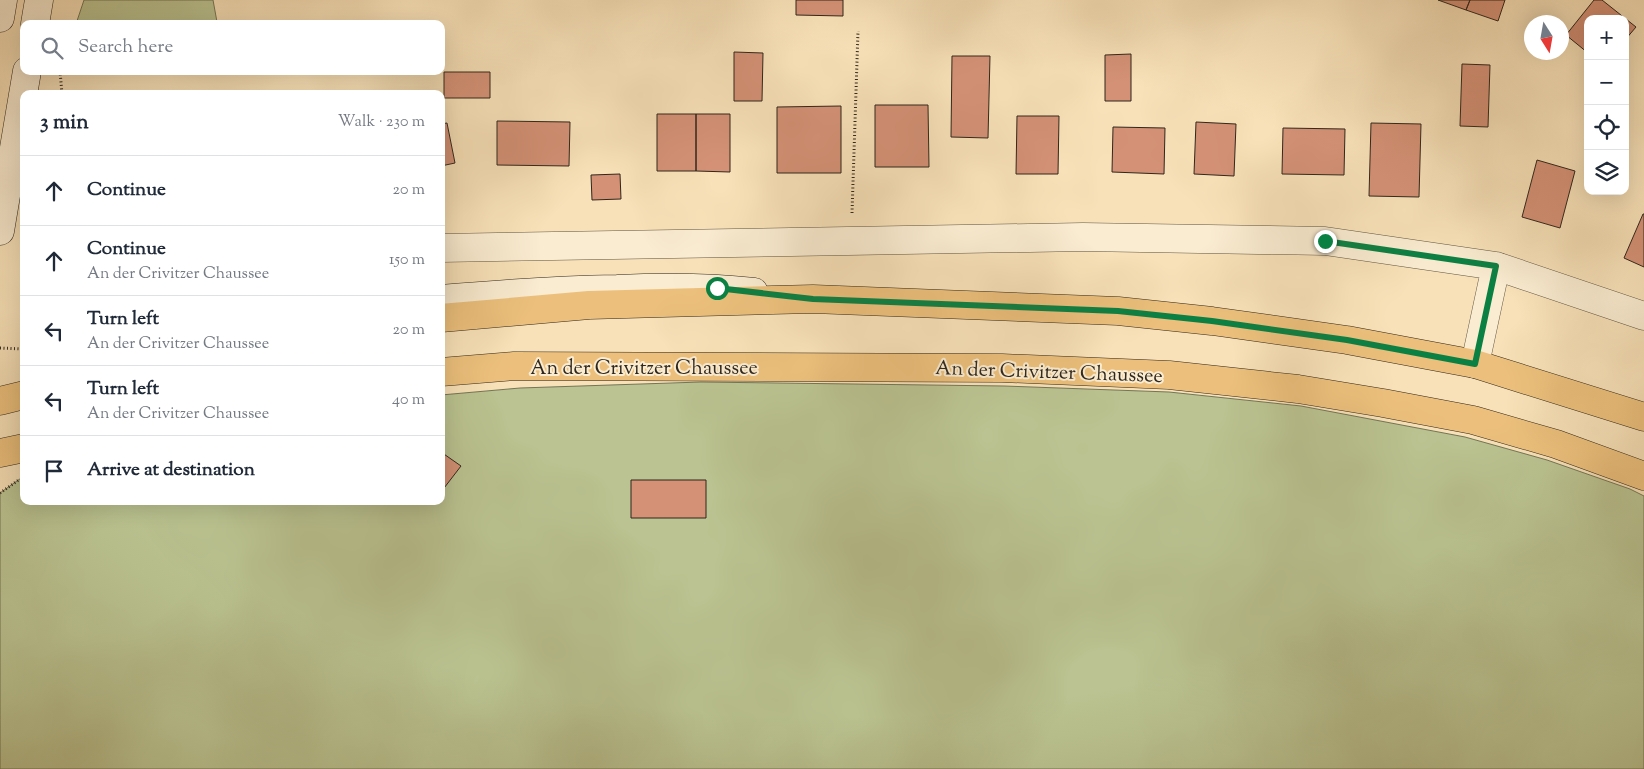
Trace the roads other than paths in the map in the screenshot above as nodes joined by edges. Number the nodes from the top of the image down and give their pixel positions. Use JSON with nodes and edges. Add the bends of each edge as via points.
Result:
{"nodes":[{"id":1,"x":4,"y":0,"type":"edge"},
{"id":2,"x":39,"y":0,"type":"edge"},
{"id":3,"x":0,"y":18,"type":"edge"},
{"id":4,"x":36,"y":20,"type":"edge"},
{"id":5,"x":27,"y":75,"type":"edge"},
{"id":6,"x":25,"y":90,"type":"edge"},
{"id":7,"x":20,"y":131,"type":"edge"},
{"id":8,"x":0,"y":231,"type":"edge"},
{"id":9,"x":445,"y":248,"type":"edge"},
{"id":10,"x":1496,"y":266,"type":"junction"},
{"id":11,"x":445,"y":299,"type":"edge"},
{"id":12,"x":813,"y":299,"type":"junction"},
{"id":13,"x":1644,"y":316,"type":"edge"},
{"id":14,"x":445,"y":318,"type":"edge"},
{"id":15,"x":1475,"y":364,"type":"junction"},
{"id":16,"x":445,"y":372,"type":"edge"},
{"id":17,"x":20,"y":396,"type":"edge"},
{"id":18,"x":0,"y":400,"type":"edge"},
{"id":19,"x":1644,"y":417,"type":"edge"},
{"id":20,"x":20,"y":449,"type":"edge"},
{"id":21,"x":0,"y":453,"type":"edge"},
{"id":22,"x":1644,"y":476,"type":"edge"}],
"edges":[{"from":1,"to":3,"type":"street"},
{"from":2,"to":4,"type":"street"},
{"from":5,"to":6,"type":"street"},
{"from":7,"to":8,"type":"street"},
{"from":9,"to":10,"type":"street","via":[[1083,237],[1325,241]]},
{"from":10,"to":13,"type":"street"},
{"from":10,"to":15,"type":"street"},
{"from":11,"to":12,"type":"street","via":[[548,291],[717,288]]},
{"from":12,"to":14,"type":"main road","via":[[589,305]]},
{"from":12,"to":15,"type":"main road","via":[[1118,311],[1347,340]]},
{"from":15,"to":19,"type":"main road"},
{"from":16,"to":22,"type":"main road","name":"An der Crivitzer Chaussee","via":[[514,366],[1002,368],[1169,375],[1298,389],[1473,420],[1556,444]]},
{"from":17,"to":18,"type":"main road"},
{"from":20,"to":21,"type":"main road"}]}
